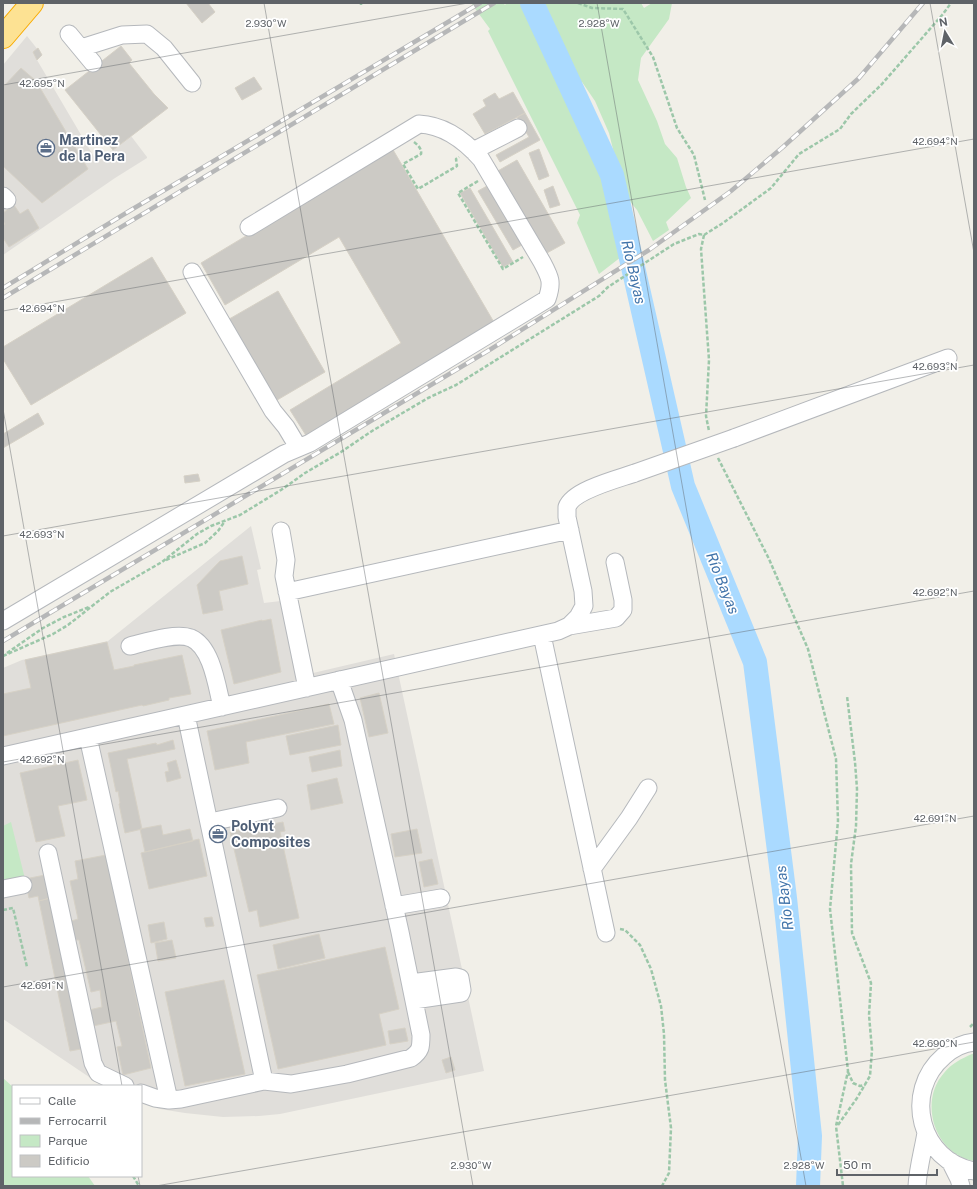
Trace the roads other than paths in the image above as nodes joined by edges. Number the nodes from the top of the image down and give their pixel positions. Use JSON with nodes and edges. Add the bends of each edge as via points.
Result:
{"nodes":[{"id":1,"x":23,"y":3,"type":"edge"},
{"id":2,"x":32,"y":3,"type":"edge"},
{"id":3,"x":3,"y":24,"type":"edge"},
{"id":4,"x":69,"y":34,"type":"dead end"},
{"id":5,"x":3,"y":37,"type":"edge"},
{"id":6,"x":81,"y":48,"type":"junction"},
{"id":7,"x":94,"y":63,"type":"dead end"},
{"id":8,"x":192,"y":83,"type":"dead end"},
{"id":9,"x":518,"y":128,"type":"dead end"},
{"id":10,"x":468,"y":154,"type":"junction"},
{"id":11,"x":249,"y":227,"type":"dead end"},
{"id":12,"x":192,"y":272,"type":"dead end"},
{"id":13,"x":948,"y":358,"type":"dead end"},
{"id":14,"x":298,"y":447,"type":"junction"},
{"id":15,"x":570,"y":530,"type":"junction"},
{"id":16,"x":281,"y":531,"type":"dead end"},
{"id":17,"x":615,"y":562,"type":"dead end"},
{"id":18,"x":287,"y":592,"type":"junction"},
{"id":19,"x":3,"y":621,"type":"edge"},
{"id":20,"x":569,"y":626,"type":"junction"},
{"id":21,"x":542,"y":635,"type":"junction"},
{"id":22,"x":130,"y":646,"type":"dead end"},
{"id":23,"x":339,"y":680,"type":"junction"},
{"id":24,"x":307,"y":688,"type":"junction"},
{"id":25,"x":222,"y":707,"type":"junction"},
{"id":26,"x":186,"y":714,"type":"junction"},
{"id":27,"x":88,"y":737,"type":"junction"},
{"id":28,"x":3,"y":756,"type":"edge"},
{"id":29,"x":648,"y":788,"type":"dead end"},
{"id":30,"x":278,"y":808,"type":"dead end"},
{"id":31,"x":210,"y":822,"type":"junction"},
{"id":32,"x":48,"y":853,"type":"dead end"},
{"id":33,"x":592,"y":869,"type":"junction"},
{"id":34,"x":23,"y":885,"type":"dead end"},
{"id":35,"x":3,"y":889,"type":"edge"},
{"id":36,"x":441,"y":898,"type":"dead end"},
{"id":37,"x":394,"y":906,"type":"junction"},
{"id":38,"x":605,"y":928,"type":"road end"},
{"id":39,"x":411,"y":983,"type":"junction"},
{"id":40,"x":414,"y":1000,"type":"junction"},
{"id":41,"x":973,"y":1041,"type":"edge"},
{"id":42,"x":264,"y":1082,"type":"junction"},
{"id":43,"x":123,"y":1085,"type":"edge"},
{"id":44,"x":142,"y":1093,"type":"edge"},
{"id":45,"x":169,"y":1100,"type":"junction"},
{"id":46,"x":926,"y":1133,"type":"junction"},
{"id":47,"x":950,"y":1162,"type":"junction"},
{"id":48,"x":974,"y":1171,"type":"edge"},
{"id":49,"x":917,"y":1186,"type":"edge"},
{"id":50,"x":961,"y":1186,"type":"edge"}],
"edges":[{"from":1,"to":3,"type":"highway"},
{"from":2,"to":5,"type":"highway"},
{"from":4,"to":6,"type":"street"},
{"from":6,"to":7,"type":"street"},
{"from":6,"to":8,"type":"street","via":[[122,35],[146,34],[164,48]]},
{"from":9,"to":10,"type":"street"},
{"from":10,"to":11,"type":"street","via":[[468,145],[444,130],[429,124],[419,124]]},
{"from":10,"to":14,"type":"street","via":[[484,165],[549,275],[551,289],[547,299],[310,443]]},
{"from":12,"to":14,"type":"street","via":[[273,411]]},
{"from":13,"to":15,"type":"street","bridge":true,"via":[[584,491],[574,497],[567,507]]},
{"from":14,"to":19,"type":"street"},
{"from":15,"to":18,"type":"street"},
{"from":15,"to":20,"type":"street","via":[[584,606]]},
{"from":16,"to":18,"type":"street","via":[[286,560],[284,576]]},
{"from":17,"to":20,"type":"street","via":[[623,610],[616,618]]},
{"from":18,"to":24,"type":"street"},
{"from":20,"to":21,"type":"street"},
{"from":21,"to":23,"type":"street"},
{"from":21,"to":33,"type":"street"},
{"from":22,"to":25,"type":"street","via":[[178,636],[199,643],[207,654]]},
{"from":23,"to":24,"type":"street"},
{"from":23,"to":37,"type":"street","via":[[353,720]]},
{"from":24,"to":25,"type":"street"},
{"from":25,"to":26,"type":"street"},
{"from":26,"to":27,"type":"street"},
{"from":26,"to":31,"type":"street"},
{"from":27,"to":28,"type":"street"},
{"from":27,"to":45,"type":"street"},
{"from":29,"to":33,"type":"street"},
{"from":30,"to":31,"type":"street"},
{"from":31,"to":42,"type":"street"},
{"from":32,"to":43,"type":"street","via":[[93,1063],[98,1073]]},
{"from":33,"to":38,"type":"street"},
{"from":34,"to":35,"type":"street"},
{"from":36,"to":37,"type":"street"},
{"from":37,"to":39,"type":"street"},
{"from":39,"to":40,"type":"street"},
{"from":39,"to":40,"type":"street","via":[[460,978],[461,993]]},
{"from":40,"to":42,"type":"street","via":[[421,1043],[419,1052],[411,1058],[348,1074],[291,1084]]},
{"from":41,"to":46,"type":"street","via":[[949,1052],[931,1071],[921,1100]]},
{"from":42,"to":45,"type":"street","via":[[180,1100]]},
{"from":44,"to":45,"type":"street"},
{"from":46,"to":47,"type":"street","via":[[936,1149]]},
{"from":46,"to":49,"type":"street"},
{"from":47,"to":48,"type":"street"},
{"from":47,"to":50,"type":"street"}]}
